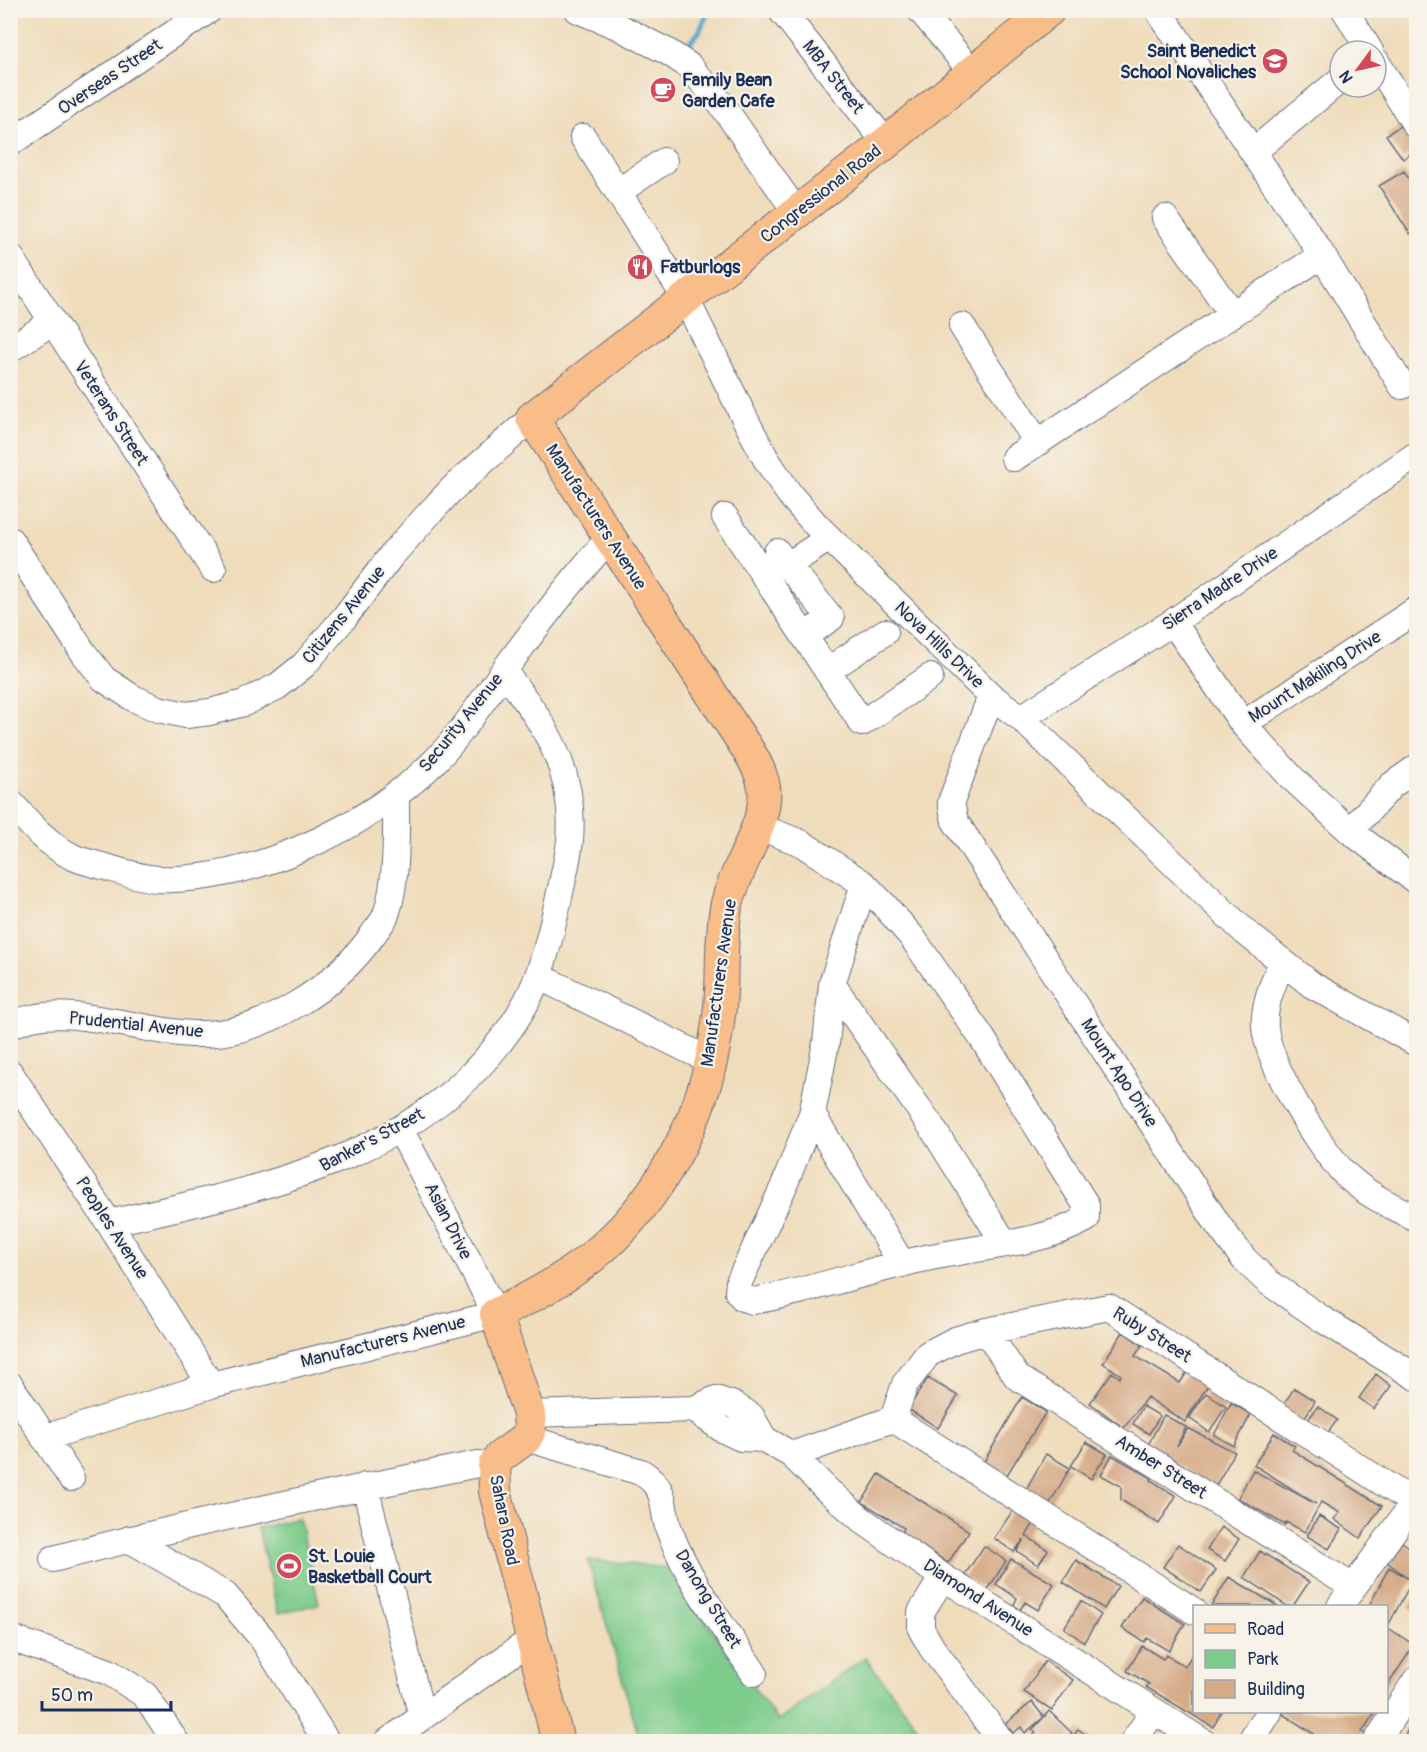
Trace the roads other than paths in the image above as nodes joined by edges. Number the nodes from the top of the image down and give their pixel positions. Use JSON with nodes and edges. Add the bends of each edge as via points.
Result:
{"nodes":[{"id":1,"x":209,"y":10,"type":"edge"},
{"id":2,"x":578,"y":10,"type":"edge"},
{"id":3,"x":781,"y":10,"type":"edge"},
{"id":4,"x":920,"y":10,"type":"edge"},
{"id":5,"x":1049,"y":10,"type":"edge"},
{"id":6,"x":1158,"y":10,"type":"edge"},
{"id":7,"x":1345,"y":10,"type":"edge"},
{"id":8,"x":621,"y":18,"type":"edge"},
{"id":9,"x":1363,"y":39,"type":"edge"},
{"id":10,"x":972,"y":73,"type":"junction"},
{"id":11,"x":1388,"y":80,"type":"edge"},
{"id":12,"x":1328,"y":90,"type":"edge"},
{"id":13,"x":1416,"y":126,"type":"edge"},
{"id":14,"x":583,"y":136,"type":"dead end"},
{"id":15,"x":10,"y":142,"type":"edge"},
{"id":16,"x":886,"y":143,"type":"junction"},
{"id":17,"x":1254,"y":151,"type":"junction"},
{"id":18,"x":664,"y":161,"type":"dead end"},
{"id":19,"x":618,"y":192,"type":"junction"},
{"id":20,"x":796,"y":212,"type":"junction"},
{"id":21,"x":1165,"y":218,"type":"dead end"},
{"id":22,"x":1322,"y":255,"type":"junction"},
{"id":23,"x":10,"y":256,"type":"edge"},
{"id":24,"x":686,"y":299,"type":"junction"},
{"id":25,"x":1232,"y":314,"type":"junction"},
{"id":26,"x":52,"y":322,"type":"junction"},
{"id":27,"x":962,"y":326,"type":"dead end"},
{"id":28,"x":10,"y":349,"type":"edge"},
{"id":29,"x":1402,"y":386,"type":"dead end"},
{"id":30,"x":532,"y":418,"type":"junction"},
{"id":31,"x":1037,"y":442,"type":"junction"},
{"id":32,"x":1416,"y":456,"type":"edge"},
{"id":33,"x":1014,"y":458,"type":"dead end"},
{"id":34,"x":725,"y":517,"type":"dead end"},
{"id":35,"x":823,"y":532,"type":"junction"},
{"id":36,"x":610,"y":537,"type":"junction"},
{"id":37,"x":10,"y":540,"type":"edge"},
{"id":38,"x":776,"y":563,"type":"junction"},
{"id":39,"x":213,"y":569,"type":"dead end"},
{"id":40,"x":1416,"y":610,"type":"edge"},
{"id":41,"x":1173,"y":622,"type":"junction"},
{"id":42,"x":885,"y":632,"type":"dead end"},
{"id":43,"x":827,"y":671,"type":"junction"},
{"id":44,"x":504,"y":672,"type":"junction"},
{"id":45,"x":930,"y":677,"type":"dead end"},
{"id":46,"x":991,"y":696,"type":"junction"},
{"id":47,"x":1021,"y":718,"type":"junction"},
{"id":48,"x":1243,"y":724,"type":"junction"},
{"id":49,"x":1416,"y":768,"type":"edge"},
{"id":50,"x":396,"y":794,"type":"junction"},
{"id":51,"x":10,"y":802,"type":"edge"},
{"id":52,"x":758,"y":826,"type":"junction"},
{"id":53,"x":1350,"y":831,"type":"junction"},
{"id":54,"x":1416,"y":881,"type":"edge"},
{"id":55,"x":864,"y":884,"type":"junction"},
{"id":56,"x":1282,"y":961,"type":"junction"},
{"id":57,"x":538,"y":976,"type":"junction"},
{"id":58,"x":832,"y":984,"type":"junction"},
{"id":59,"x":10,"y":1026,"type":"edge"},
{"id":60,"x":1416,"y":1043,"type":"edge"},
{"id":61,"x":711,"y":1061,"type":"junction"},
{"id":62,"x":10,"y":1073,"type":"edge"},
{"id":63,"x":812,"y":1114,"type":"junction"},
{"id":64,"x":400,"y":1129,"type":"junction"},
{"id":65,"x":1416,"y":1218,"type":"edge"},
{"id":66,"x":109,"y":1223,"type":"junction"},
{"id":67,"x":1005,"y":1244,"type":"junction"},
{"id":68,"x":903,"y":1264,"type":"junction"},
{"id":69,"x":496,"y":1314,"type":"junction"},
{"id":70,"x":986,"y":1331,"type":"junction"},
{"id":71,"x":1416,"y":1377,"type":"edge"},
{"id":72,"x":211,"y":1384,"type":"junction"},
{"id":73,"x":10,"y":1386,"type":"edge"},
{"id":74,"x":892,"y":1419,"type":"junction"},
{"id":75,"x":527,"y":1426,"type":"junction"},
{"id":76,"x":45,"y":1438,"type":"junction"},
{"id":77,"x":792,"y":1455,"type":"junction"},
{"id":78,"x":494,"y":1466,"type":"junction"},
{"id":79,"x":70,"y":1478,"type":"dead end"},
{"id":80,"x":365,"y":1486,"type":"junction"},
{"id":81,"x":1415,"y":1503,"type":"edge"},
{"id":82,"x":129,"y":1539,"type":"junction"},
{"id":83,"x":53,"y":1559,"type":"dead end"},
{"id":84,"x":943,"y":1577,"type":"junction"},
{"id":85,"x":1346,"y":1597,"type":"edge"},
{"id":86,"x":1193,"y":1610,"type":"edge"},
{"id":87,"x":10,"y":1638,"type":"edge"},
{"id":88,"x":531,"y":1640,"type":"junction"},
{"id":89,"x":754,"y":1673,"type":"dead end"},
{"id":90,"x":1416,"y":1680,"type":"edge"},
{"id":91,"x":1154,"y":1711,"type":"junction"},
{"id":92,"x":1268,"y":1713,"type":"edge"},
{"id":93,"x":422,"y":1718,"type":"junction"},
{"id":94,"x":176,"y":1742,"type":"edge"},
{"id":95,"x":327,"y":1742,"type":"edge"},
{"id":96,"x":387,"y":1742,"type":"edge"},
{"id":97,"x":558,"y":1742,"type":"edge"},
{"id":98,"x":1002,"y":1742,"type":"edge"},
{"id":99,"x":1133,"y":1742,"type":"edge"},
{"id":100,"x":1203,"y":1742,"type":"edge"},
{"id":101,"x":1250,"y":1742,"type":"edge"},
{"id":102,"x":1376,"y":1742,"type":"edge"}],
"edges":[{"from":1,"to":15,"type":"street","name":"Overseas Street"},
{"from":2,"to":8,"type":"street"},
{"from":3,"to":16,"type":"street","name":"MBA Street"},
{"from":4,"to":10,"type":"street"},
{"from":5,"to":10,"type":"main road","name":"Congressional Road"},
{"from":6,"to":17,"type":"street"},
{"from":7,"to":9,"type":"street"},
{"from":8,"to":20,"type":"street","via":[[689,66],[722,105]]},
{"from":10,"to":16,"type":"main road","name":"Congressional Road"},
{"from":11,"to":13,"type":"street"},
{"from":12,"to":17,"type":"street"},
{"from":14,"to":19,"type":"street","name":"Nova Hills Drive"},
{"from":16,"to":20,"type":"main road","name":"Congressional Road"},
{"from":17,"to":22,"type":"street"},
{"from":18,"to":19,"type":"street"},
{"from":19,"to":24,"type":"street","name":"Nova Hills Drive"},
{"from":20,"to":24,"type":"main road","name":"Congressional Road"},
{"from":21,"to":25,"type":"street"},
{"from":22,"to":25,"type":"street"},
{"from":22,"to":29,"type":"street"},
{"from":23,"to":26,"type":"street","name":"Veterans Street"},
{"from":24,"to":30,"type":"main road","name":"Congressional Road"},
{"from":24,"to":35,"type":"street","name":"Nova Hills Drive","via":[[766,459],[790,495]]},
{"from":25,"to":31,"type":"street"},
{"from":26,"to":28,"type":"street"},
{"from":26,"to":39,"type":"street","name":"Veterans Street"},
{"from":27,"to":31,"type":"street"},
{"from":30,"to":36,"type":"main road","name":"Manufacturers Avenue"},
{"from":30,"to":37,"type":"street","name":"Citizens Avenue","via":[[425,518],[304,665],[278,686],[244,703],[210,712],[186,715],[158,709],[104,680]]},
{"from":31,"to":33,"type":"street"},
{"from":32,"to":41,"type":"street","name":"Sierra Madre Drive"},
{"from":34,"to":38,"type":"street"},
{"from":35,"to":38,"type":"street"},
{"from":35,"to":46,"type":"street","name":"Nova Hills Drive"},
{"from":36,"to":44,"type":"street","name":"Security Avenue","via":[[569,584]]},
{"from":36,"to":52,"type":"main road","name":"Manufacturers Avenue","via":[[758,767],[764,788]]},
{"from":38,"to":43,"type":"street","via":[[804,636]]},
{"from":40,"to":48,"type":"street","name":"Mount Makiling Drive"},
{"from":41,"to":47,"type":"street","name":"Sierra Madre Drive"},
{"from":41,"to":48,"type":"street"},
{"from":42,"to":43,"type":"street"},
{"from":43,"to":45,"type":"street","via":[[862,723]]},
{"from":44,"to":50,"type":"street","name":"Security Avenue","via":[[434,762]]},
{"from":44,"to":57,"type":"street","name":"Banker's Street","via":[[542,723],[559,759],[568,800],[570,839]]},
{"from":46,"to":47,"type":"street","name":"Nova Hills Drive"},
{"from":46,"to":71,"type":"street","name":"Mount Apo Drive","via":[[951,802],[955,821],[1244,1259],[1304,1307]]},
{"from":47,"to":56,"type":"street","name":"Nova Hills Drive","via":[[1245,932]]},
{"from":48,"to":53,"type":"street"},
{"from":49,"to":53,"type":"street","via":[[1392,785]]},
{"from":50,"to":51,"type":"street","name":"Security Avenue","via":[[334,833],[250,867],[158,879],[71,856],[34,829]]},
{"from":50,"to":59,"type":"street","name":"Prudential Avenue","via":[[392,889],[384,918],[360,952],[332,980],[290,1009],[244,1028],[204,1034],[140,1028],[77,1016],[43,1016]]},
{"from":52,"to":55,"type":"street","via":[[801,843]]},
{"from":52,"to":61,"type":"main road","name":"Manufacturers Avenue","via":[[726,908],[720,1007]]},
{"from":53,"to":54,"type":"street"},
{"from":55,"to":58,"type":"street"},
{"from":55,"to":67,"type":"street","via":[[912,937],[988,1048],[1086,1205],[1086,1219],[1069,1229]]},
{"from":56,"to":60,"type":"street","name":"Nova Hills Drive","via":[[1312,985]]},
{"from":56,"to":65,"type":"street","via":[[1267,1001],[1265,1027],[1271,1054],[1287,1088],[1346,1175],[1378,1200]]},
{"from":57,"to":61,"type":"street"},
{"from":57,"to":64,"type":"street","name":"Banker's Street","via":[[521,1012],[484,1062],[459,1087]]},
{"from":58,"to":63,"type":"street","via":[[826,1043]]},
{"from":58,"to":67,"type":"street","via":[[931,1126]]},
{"from":61,"to":69,"type":"main road","name":"Manufacturers Avenue","via":[[682,1141],[629,1221],[594,1255],[560,1280]]},
{"from":62,"to":66,"type":"street","name":"Peoples Avenue"},
{"from":63,"to":68,"type":"street"},
{"from":63,"to":68,"type":"street","via":[[738,1292],[742,1298],[753,1301]]},
{"from":64,"to":66,"type":"street","name":"Banker's Street","via":[[324,1167],[291,1178]]},
{"from":64,"to":69,"type":"street","name":"Asian Drive"},
{"from":66,"to":72,"type":"street","name":"Peoples Avenue"},
{"from":67,"to":68,"type":"street"},
{"from":69,"to":72,"type":"street","name":"Manufacturers Avenue"},
{"from":69,"to":75,"type":"main road"},
{"from":70,"to":74,"type":"street","name":"Ruby Street","via":[[955,1340],[928,1354],[905,1384]]},
{"from":70,"to":81,"type":"street","name":"Ruby Street","via":[[1109,1307]]},
{"from":70,"to":85,"type":"street","name":"Amber Street","via":[[1017,1377]]},
{"from":72,"to":76,"type":"street","name":"Manufacturers Avenue"},
{"from":73,"to":76,"type":"street"},
{"from":74,"to":77,"type":"street"},
{"from":74,"to":86,"type":"street"},
{"from":75,"to":77,"type":"street","name":"Diamond Avenue","via":[[694,1409],[722,1429],[741,1437],[764,1438]]},
{"from":75,"to":78,"type":"main road","name":"Sahara Road"},
{"from":75,"to":89,"type":"street","name":"Danong Street","via":[[652,1479],[660,1490],[670,1534],[694,1581]]},
{"from":76,"to":79,"type":"street"},
{"from":77,"to":84,"type":"street","name":"Diamond Avenue","via":[[862,1520]]},
{"from":78,"to":80,"type":"street","via":[[478,1464]]},
{"from":78,"to":88,"type":"main road","name":"Sahara Road","via":[[495,1491]]},
{"from":80,"to":82,"type":"street"},
{"from":80,"to":93,"type":"street"},
{"from":81,"to":85,"type":"street"},
{"from":82,"to":83,"type":"street"},
{"from":82,"to":95,"type":"street","via":[[225,1595],[262,1638]]},
{"from":84,"to":91,"type":"street","name":"Diamond Avenue"},
{"from":84,"to":98,"type":"street","via":[[921,1612],[921,1629]]},
{"from":87,"to":94,"type":"street","via":[[109,1672],[145,1695]]},
{"from":88,"to":93,"type":"street"},
{"from":88,"to":97,"type":"main road","name":"Sahara Road"},
{"from":90,"to":102,"type":"street"},
{"from":91,"to":99,"type":"street"},
{"from":91,"to":100,"type":"street","name":"Diamond Avenue"},
{"from":92,"to":101,"type":"street"},
{"from":93,"to":96,"type":"street"}]}
